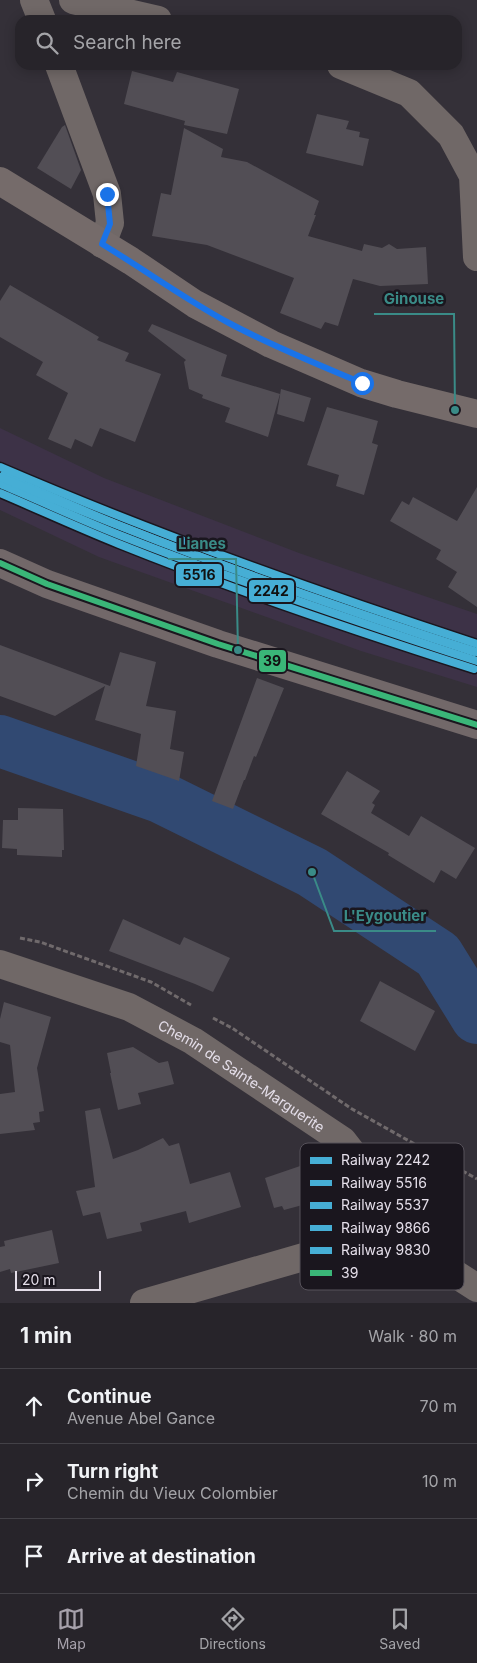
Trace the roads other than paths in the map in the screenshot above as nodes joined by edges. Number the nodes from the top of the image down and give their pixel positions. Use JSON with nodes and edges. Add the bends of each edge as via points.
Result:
{"nodes":[{"id":1,"x":73,"y":0,"type":"edge"},
{"id":2,"x":137,"y":15,"type":"edge"},
{"id":3,"x":61,"y":70,"type":"edge"},
{"id":4,"x":353,"y":70,"type":"edge"},
{"id":5,"x":0,"y":181,"type":"edge"},
{"id":6,"x":97,"y":241,"type":"junction"},
{"id":7,"x":477,"y":257,"type":"edge"},
{"id":8,"x":476,"y":411,"type":"edge"},
{"id":9,"x":0,"y":563,"type":"edge"},
{"id":10,"x":477,"y":725,"type":"edge"},
{"id":11,"x":0,"y":964,"type":"edge"},
{"id":12,"x":345,"y":1143,"type":"edge"},
{"id":13,"x":300,"y":1258,"type":"edge"},
{"id":14,"x":464,"y":1280,"type":"edge"},
{"id":15,"x":477,"y":1288,"type":"edge"},
{"id":16,"x":144,"y":1303,"type":"edge"}],
"edges":[{"from":1,"to":2,"type":"street"},
{"from":3,"to":6,"type":"street","via":[[107,194],[110,224]]},
{"from":4,"to":7,"type":"street","via":[[410,93],[451,135],[472,176]]},
{"from":5,"to":6,"type":"main road"},
{"from":6,"to":8,"type":"main road","via":[[195,304],[271,344],[362,383]]},
{"from":9,"to":10,"type":"main road","via":[[47,584],[218,644]]},
{"from":11,"to":12,"type":"street","name":"Chemin de Sainte-Marguerite","via":[[129,1007],[193,1041]]},
{"from":13,"to":16,"type":"street"},
{"from":14,"to":15,"type":"street"}]}
